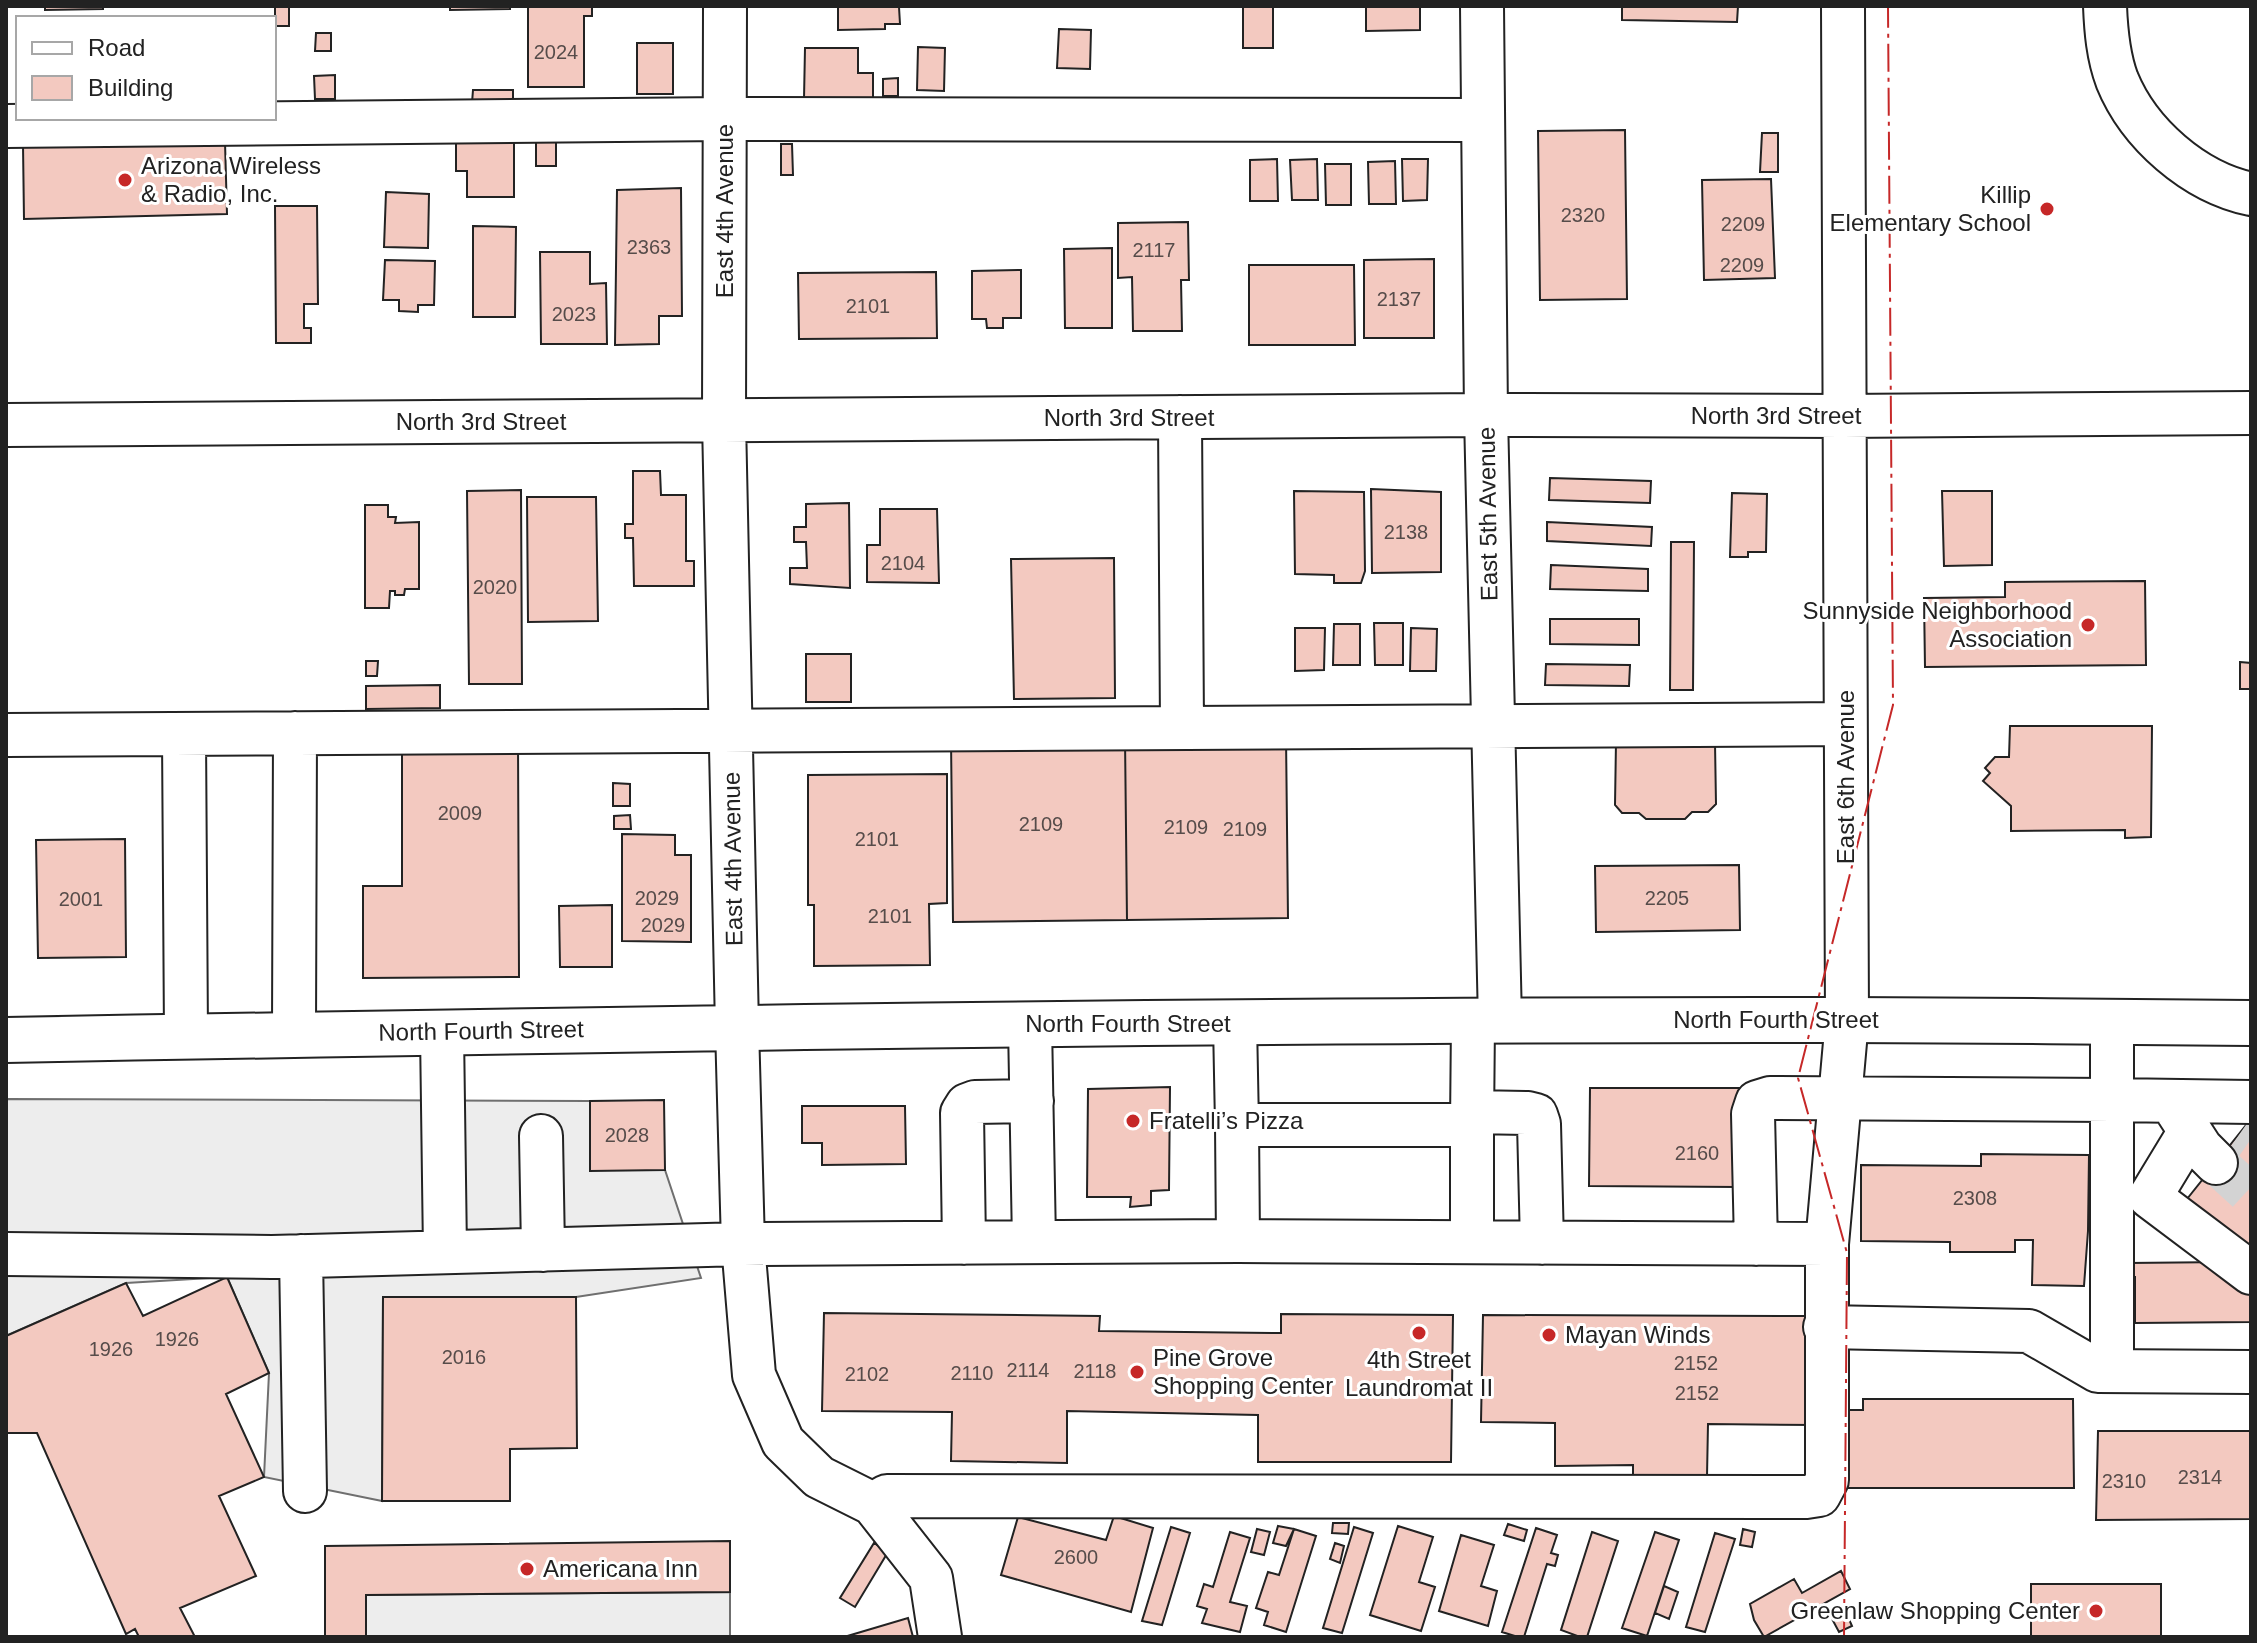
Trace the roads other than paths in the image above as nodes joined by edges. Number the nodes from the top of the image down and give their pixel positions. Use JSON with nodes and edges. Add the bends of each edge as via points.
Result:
{"nodes":[{"id":1,"x":725,"y":6,"type":"edge"},
{"id":2,"x":1482,"y":6,"type":"edge"},
{"id":3,"x":1843,"y":6,"type":"edge"},
{"id":4,"x":2105,"y":6,"type":"edge"},
{"id":5,"x":725,"y":119,"type":"junction"},
{"id":6,"x":1483,"y":120,"type":"junction"},
{"id":7,"x":6,"y":126,"type":"edge"},
{"id":8,"x":2251,"y":194,"type":"edge"},
{"id":9,"x":2251,"y":413,"type":"edge"},
{"id":10,"x":1486,"y":415,"type":"junction"},
{"id":11,"x":1843,"y":416,"type":"junction"},
{"id":12,"x":1180,"y":417,"type":"junction"},
{"id":13,"x":724,"y":421,"type":"junction"},
{"id":14,"x":6,"y":425,"type":"edge"},
{"id":15,"x":1845,"y":724,"type":"junction"},
{"id":16,"x":1493,"y":725,"type":"junction"},
{"id":17,"x":1182,"y":727,"type":"junction"},
{"id":18,"x":730,"y":729,"type":"junction"},
{"id":19,"x":295,"y":733,"type":"junction"},
{"id":20,"x":184,"y":734,"type":"junction"},
{"id":21,"x":6,"y":735,"type":"edge"},
{"id":22,"x":1847,"y":1020,"type":"junction"},
{"id":23,"x":1487,"y":1021,"type":"junction"},
{"id":24,"x":2112,"y":1022,"type":"junction"},
{"id":25,"x":1235,"y":1023,"type":"junction"},
{"id":26,"x":2251,"y":1023,"type":"edge"},
{"id":27,"x":1030,"y":1025,"type":"junction"},
{"id":28,"x":737,"y":1027,"type":"junction"},
{"id":29,"x":442,"y":1032,"type":"junction"},
{"id":30,"x":294,"y":1035,"type":"junction"},
{"id":31,"x":186,"y":1037,"type":"junction"},
{"id":32,"x":6,"y":1040,"type":"edge"},
{"id":33,"x":1840,"y":1098,"type":"junction"},
{"id":34,"x":2112,"y":1100,"type":"junction"},
{"id":35,"x":1032,"y":1101,"type":"junction"},
{"id":36,"x":1472,"y":1118,"type":"junction"},
{"id":37,"x":2213,"y":1122,"type":"edge"},
{"id":38,"x":1237,"y":1125,"type":"junction"},
{"id":39,"x":541,"y":1136,"type":"dead end"},
{"id":40,"x":1238,"y":1241,"type":"junction"},
{"id":41,"x":1034,"y":1242,"type":"junction"},
{"id":42,"x":1472,"y":1242,"type":"junction"},
{"id":43,"x":964,"y":1243,"type":"junction"},
{"id":44,"x":1542,"y":1243,"type":"junction"},
{"id":45,"x":743,"y":1244,"type":"junction"},
{"id":46,"x":1756,"y":1244,"type":"junction"},
{"id":47,"x":1827,"y":1244,"type":"junction"},
{"id":48,"x":543,"y":1250,"type":"junction"},
{"id":49,"x":445,"y":1252,"type":"junction"},
{"id":50,"x":6,"y":1254,"type":"edge"},
{"id":51,"x":301,"y":1256,"type":"junction"},
{"id":52,"x":2251,"y":1273,"type":"edge"},
{"id":53,"x":1825,"y":1327,"type":"junction"},
{"id":54,"x":2112,"y":1371,"type":"junction"},
{"id":55,"x":2251,"y":1372,"type":"edge"},
{"id":56,"x":305,"y":1491,"type":"dead end"},
{"id":57,"x":873,"y":1504,"type":"junction"},
{"id":58,"x":940,"y":1637,"type":"edge"}],
"edges":[{"from":1,"to":5,"type":"street","name":"East 4th Avenue"},
{"from":2,"to":6,"type":"street","name":"East 5th Avenue"},
{"from":3,"to":11,"type":"street","name":"East 6th Avenue"},
{"from":4,"to":8,"type":"street","via":[[2118,81],[2153,137],[2202,175]]},
{"from":5,"to":6,"type":"street"},
{"from":5,"to":7,"type":"street"},
{"from":5,"to":13,"type":"street","name":"East 4th Avenue"},
{"from":6,"to":10,"type":"street","name":"East 5th Avenue"},
{"from":9,"to":11,"type":"street","name":"North 3rd Street"},
{"from":10,"to":11,"type":"street","name":"North 3rd Street"},
{"from":10,"to":12,"type":"street","name":"North 3rd Street"},
{"from":10,"to":16,"type":"street","name":"East 5th Avenue"},
{"from":11,"to":15,"type":"street","name":"East 6th Avenue"},
{"from":12,"to":13,"type":"street","name":"North 3rd Street"},
{"from":12,"to":17,"type":"street"},
{"from":13,"to":14,"type":"street","name":"North 3rd Street"},
{"from":13,"to":18,"type":"street","name":"East 4th Avenue"},
{"from":15,"to":16,"type":"street"},
{"from":15,"to":22,"type":"street","name":"East 6th Avenue"},
{"from":16,"to":17,"type":"street"},
{"from":16,"to":23,"type":"street","name":"East 5th Avenue"},
{"from":17,"to":18,"type":"street"},
{"from":18,"to":19,"type":"street"},
{"from":18,"to":28,"type":"street","name":"East 4th Avenue"},
{"from":19,"to":20,"type":"street"},
{"from":19,"to":30,"type":"street"},
{"from":20,"to":21,"type":"street"},
{"from":20,"to":31,"type":"street"},
{"from":22,"to":23,"type":"main road","name":"North Fourth Street"},
{"from":22,"to":24,"type":"main road","name":"North Fourth Street"},
{"from":22,"to":33,"type":"street","name":"East 6th Avenue"},
{"from":23,"to":25,"type":"main road","name":"North Fourth Street"},
{"from":23,"to":36,"type":"street","name":"East 5th Avenue"},
{"from":24,"to":26,"type":"main road","name":"North Fourth Street"},
{"from":24,"to":34,"type":"street"},
{"from":25,"to":27,"type":"main road","name":"North Fourth Street"},
{"from":25,"to":38,"type":"street"},
{"from":27,"to":28,"type":"main road","name":"North Fourth Street"},
{"from":27,"to":35,"type":"street"},
{"from":28,"to":29,"type":"main road","name":"North Fourth Street"},
{"from":28,"to":45,"type":"street","name":"East 4th Avenue"},
{"from":29,"to":30,"type":"main road","name":"North Fourth Street"},
{"from":29,"to":49,"type":"street"},
{"from":30,"to":31,"type":"main road","name":"North Fourth Street"},
{"from":31,"to":32,"type":"main road","name":"North Fourth Street"},
{"from":33,"to":34,"type":"street"},
{"from":33,"to":46,"type":"street","via":[[1757,1102]]},
{"from":33,"to":47,"type":"street","name":"East 6th Avenue"},
{"from":34,"to":37,"type":"street"},
{"from":34,"to":54,"type":"street"},
{"from":35,"to":41,"type":"street"},
{"from":35,"to":43,"type":"street","via":[[975,1102],[962,1113]]},
{"from":36,"to":38,"type":"street"},
{"from":36,"to":42,"type":"street","name":"East 5th Avenue"},
{"from":36,"to":44,"type":"street","via":[[1536,1115]]},
{"from":37,"to":52,"type":"street","via":[[2150,1197]]},
{"from":38,"to":40,"type":"street"},
{"from":39,"to":48,"type":"street"},
{"from":40,"to":41,"type":"street"},
{"from":40,"to":42,"type":"street"},
{"from":41,"to":43,"type":"street"},
{"from":42,"to":44,"type":"street"},
{"from":43,"to":45,"type":"street"},
{"from":44,"to":46,"type":"street"},
{"from":45,"to":48,"type":"street"},
{"from":45,"to":57,"type":"street","name":"East 4th Avenue","via":[[754,1375],[783,1442],[819,1477]]},
{"from":46,"to":47,"type":"street"},
{"from":47,"to":53,"type":"street","name":"East 6th Avenue"},
{"from":48,"to":49,"type":"street"},
{"from":49,"to":51,"type":"street"},
{"from":50,"to":51,"type":"street"},
{"from":51,"to":56,"type":"street"},
{"from":53,"to":54,"type":"street","via":[[2029,1331],[2098,1371]]},
{"from":53,"to":57,"type":"street","name":"East 6th Avenue","via":[[1827,1480],[1819,1495],[887,1496]]},
{"from":54,"to":55,"type":"street"},
{"from":57,"to":58,"type":"street","name":"East 4th Avenue","via":[[931,1578]]}]}
